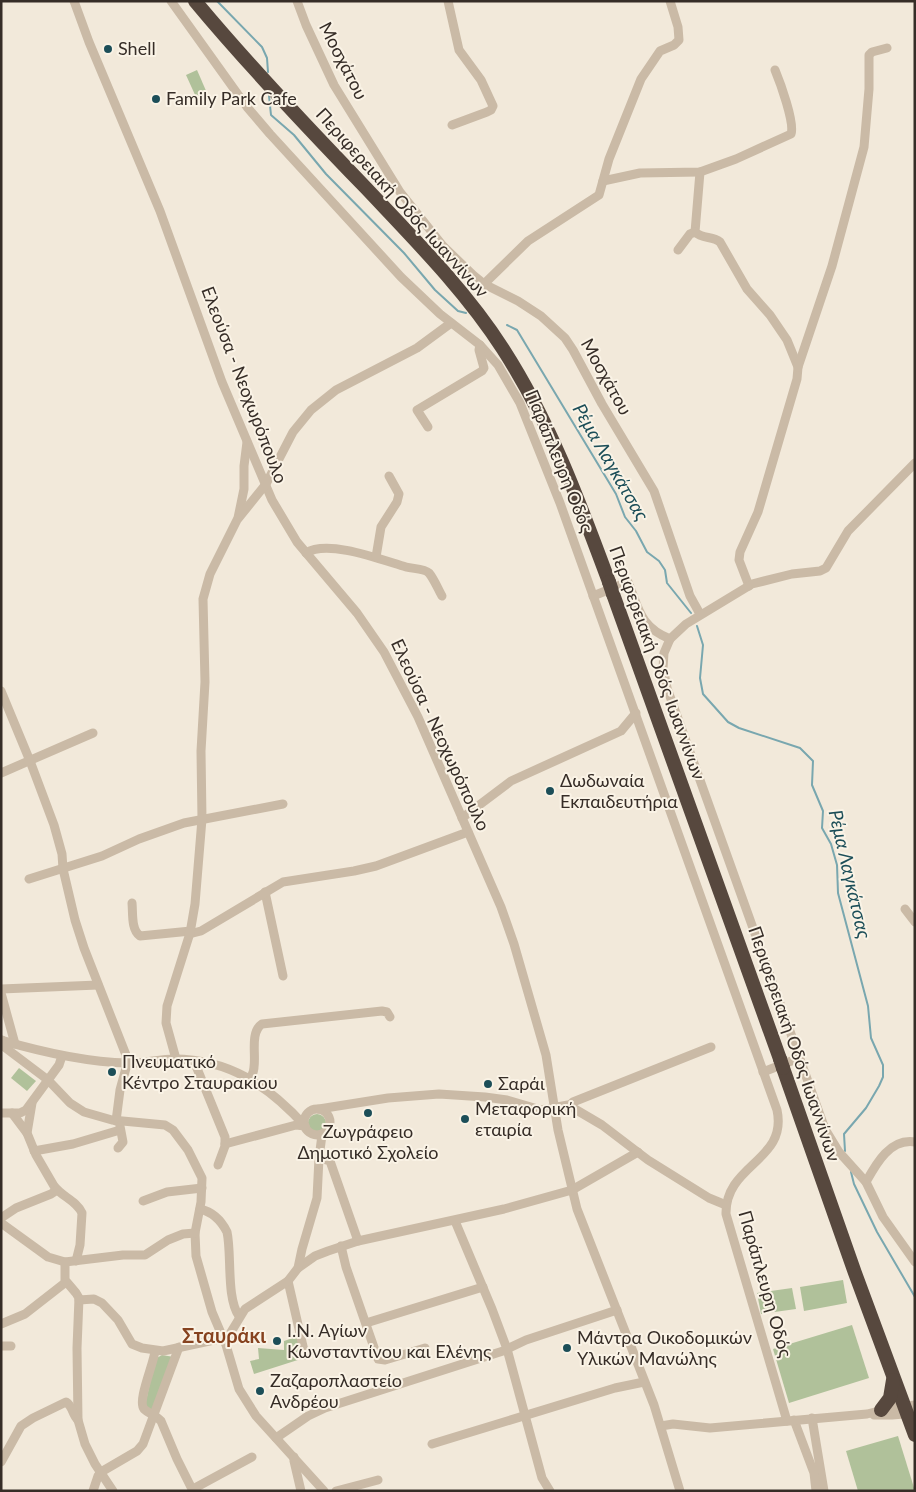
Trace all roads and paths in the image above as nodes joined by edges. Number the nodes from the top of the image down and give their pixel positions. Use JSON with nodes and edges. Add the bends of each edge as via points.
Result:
{"nodes":[{"id":1,"x":74,"y":1,"type":"edge"},
{"id":2,"x":171,"y":1,"type":"edge"},
{"id":3,"x":195,"y":1,"type":"edge"},
{"id":4,"x":296,"y":1,"type":"edge"},
{"id":5,"x":448,"y":1,"type":"edge"},
{"id":6,"x":670,"y":1,"type":"edge"},
{"id":7,"x":887,"y":48,"type":"dead end"},
{"id":8,"x":774,"y":70,"type":"dead end"},
{"id":9,"x":452,"y":125,"type":"dead end"},
{"id":10,"x":700,"y":172,"type":"junction"},
{"id":11,"x":603,"y":181,"type":"junction"},
{"id":12,"x":696,"y":232,"type":"junction"},
{"id":13,"x":678,"y":250,"type":"dead end"},
{"id":14,"x":484,"y":284,"type":"junction"},
{"id":15,"x":451,"y":323,"type":"junction"},
{"id":16,"x":480,"y":345,"type":"junction"},
{"id":17,"x":798,"y":367,"type":"junction"},
{"id":18,"x":428,"y":427,"type":"dead end"},
{"id":19,"x":247,"y":442,"type":"junction"},
{"id":20,"x":915,"y":463,"type":"edge"},
{"id":21,"x":389,"y":476,"type":"dead end"},
{"id":22,"x":266,"y":484,"type":"junction"},
{"id":23,"x":237,"y":520,"type":"junction"},
{"id":24,"x":306,"y":553,"type":"junction"},
{"id":25,"x":376,"y":557,"type":"junction"},
{"id":26,"x":749,"y":586,"type":"junction"},
{"id":27,"x":442,"y":596,"type":"dead end"},
{"id":28,"x":593,"y":596,"type":"junction"},
{"id":29,"x":700,"y":614,"type":"junction"},
{"id":30,"x":670,"y":639,"type":"junction"},
{"id":31,"x":1,"y":691,"type":"edge"},
{"id":32,"x":636,"y":713,"type":"junction"},
{"id":33,"x":12,"y":716,"type":"junction"},
{"id":34,"x":1,"y":720,"type":"edge"},
{"id":35,"x":93,"y":733,"type":"dead end"},
{"id":36,"x":30,"y":761,"type":"junction"},
{"id":37,"x":1,"y":773,"type":"edge"},
{"id":38,"x":283,"y":804,"type":"dead end"},
{"id":39,"x":462,"y":818,"type":"junction"},
{"id":40,"x":202,"y":819,"type":"junction"},
{"id":41,"x":468,"y":832,"type":"junction"},
{"id":42,"x":63,"y":869,"type":"junction"},
{"id":43,"x":29,"y":879,"type":"dead end"},
{"id":44,"x":265,"y":892,"type":"junction"},
{"id":45,"x":132,"y":903,"type":"dead end"},
{"id":46,"x":905,"y":909,"type":"dead end"},
{"id":47,"x":915,"y":922,"type":"edge"},
{"id":48,"x":190,"y":932,"type":"junction"},
{"id":49,"x":283,"y":976,"type":"dead end"},
{"id":50,"x":98,"y":984,"type":"junction"},
{"id":51,"x":1,"y":989,"type":"edge"},
{"id":52,"x":1,"y":993,"type":"edge"},
{"id":53,"x":390,"y":1017,"type":"dead end"},
{"id":54,"x":2,"y":1040,"type":"edge"},
{"id":55,"x":16,"y":1044,"type":"junction"},
{"id":56,"x":711,"y":1047,"type":"dead end"},
{"id":57,"x":62,"y":1056,"type":"junction"},
{"id":58,"x":799,"y":1058,"type":"junction"},
{"id":59,"x":176,"y":1059,"type":"junction"},
{"id":60,"x":194,"y":1061,"type":"junction"},
{"id":61,"x":127,"y":1063,"type":"junction"},
{"id":62,"x":763,"y":1072,"type":"junction"},
{"id":63,"x":251,"y":1078,"type":"junction"},
{"id":64,"x":48,"y":1080,"type":"junction"},
{"id":65,"x":32,"y":1103,"type":"junction"},
{"id":66,"x":570,"y":1105,"type":"junction"},
{"id":67,"x":344,"y":1106,"type":"junction"},
{"id":68,"x":286,"y":1107,"type":"junction"},
{"id":69,"x":555,"y":1108,"type":"junction"},
{"id":70,"x":315,"y":1110,"type":"junction"},
{"id":71,"x":1,"y":1113,"type":"edge"},
{"id":72,"x":12,"y":1113,"type":"junction"},
{"id":73,"x":330,"y":1121,"type":"junction"},
{"id":74,"x":119,"y":1124,"type":"junction"},
{"id":75,"x":307,"y":1130,"type":"junction"},
{"id":76,"x":27,"y":1133,"type":"junction"},
{"id":77,"x":322,"y":1135,"type":"junction"},
{"id":78,"x":915,"y":1142,"type":"edge"},
{"id":79,"x":225,"y":1144,"type":"junction"},
{"id":80,"x":118,"y":1148,"type":"dead end"},
{"id":81,"x":34,"y":1151,"type":"junction"},
{"id":82,"x":638,"y":1152,"type":"junction"},
{"id":83,"x":318,"y":1158,"type":"junction"},
{"id":84,"x":218,"y":1166,"type":"dead end"},
{"id":85,"x":866,"y":1182,"type":"junction"},
{"id":86,"x":202,"y":1188,"type":"junction"},
{"id":87,"x":57,"y":1190,"type":"junction"},
{"id":88,"x":572,"y":1190,"type":"junction"},
{"id":89,"x":143,"y":1201,"type":"dead end"},
{"id":90,"x":726,"y":1205,"type":"junction"},
{"id":91,"x":200,"y":1209,"type":"junction"},
{"id":92,"x":1,"y":1218,"type":"edge"},
{"id":93,"x":455,"y":1221,"type":"junction"},
{"id":94,"x":1,"y":1223,"type":"edge"},
{"id":95,"x":194,"y":1232,"type":"junction"},
{"id":96,"x":358,"y":1241,"type":"junction"},
{"id":97,"x":341,"y":1246,"type":"junction"},
{"id":98,"x":65,"y":1262,"type":"junction"},
{"id":99,"x":76,"y":1262,"type":"junction"},
{"id":100,"x":915,"y":1262,"type":"edge"},
{"id":101,"x":298,"y":1268,"type":"junction"},
{"id":102,"x":288,"y":1281,"type":"junction"},
{"id":103,"x":66,"y":1282,"type":"junction"},
{"id":104,"x":483,"y":1287,"type":"junction"},
{"id":105,"x":79,"y":1300,"type":"junction"},
{"id":106,"x":617,"y":1310,"type":"junction"},
{"id":107,"x":240,"y":1316,"type":"junction"},
{"id":108,"x":1,"y":1324,"type":"edge"},
{"id":109,"x":366,"y":1324,"type":"junction"},
{"id":110,"x":223,"y":1339,"type":"junction"},
{"id":111,"x":1,"y":1346,"type":"edge"},
{"id":112,"x":11,"y":1346,"type":"dead end"},
{"id":113,"x":179,"y":1348,"type":"junction"},
{"id":114,"x":425,"y":1348,"type":"dead end"},
{"id":115,"x":507,"y":1349,"type":"junction"},
{"id":116,"x":155,"y":1351,"type":"junction"},
{"id":117,"x":305,"y":1355,"type":"dead end"},
{"id":118,"x":893,"y":1379,"type":"junction"},
{"id":119,"x":644,"y":1382,"type":"junction"},
{"id":120,"x":881,"y":1410,"type":"junction"},
{"id":121,"x":910,"y":1410,"type":"edge"},
{"id":122,"x":867,"y":1414,"type":"junction"},
{"id":123,"x":154,"y":1415,"type":"junction"},
{"id":124,"x":526,"y":1415,"type":"junction"},
{"id":125,"x":812,"y":1418,"type":"junction"},
{"id":126,"x":78,"y":1420,"type":"junction"},
{"id":127,"x":791,"y":1420,"type":"junction"},
{"id":128,"x":661,"y":1426,"type":"junction"},
{"id":129,"x":915,"y":1435,"type":"edge"},
{"id":130,"x":276,"y":1438,"type":"junction"},
{"id":131,"x":432,"y":1444,"type":"dead end"},
{"id":132,"x":252,"y":1457,"type":"dead end"},
{"id":133,"x":294,"y":1457,"type":"junction"},
{"id":134,"x":1,"y":1462,"type":"edge"},
{"id":135,"x":101,"y":1472,"type":"junction"},
{"id":136,"x":378,"y":1480,"type":"dead end"},
{"id":137,"x":193,"y":1490,"type":"edge"},
{"id":138,"x":93,"y":1491,"type":"edge"},
{"id":139,"x":113,"y":1491,"type":"edge"},
{"id":140,"x":301,"y":1491,"type":"edge"},
{"id":141,"x":324,"y":1491,"type":"edge"},
{"id":142,"x":336,"y":1491,"type":"edge"},
{"id":143,"x":550,"y":1491,"type":"edge"},
{"id":144,"x":680,"y":1491,"type":"edge"},
{"id":145,"x":816,"y":1491,"type":"edge"},
{"id":146,"x":824,"y":1491,"type":"edge"}],
"edges":[{"from":1,"to":19,"type":"street","name":"Ελεούσα - Νεοχωρόπουλο","via":[[160,211]]},
{"from":2,"to":15,"type":"street","name":"Παράπλευρη Οδός","via":[[256,118],[402,277]]},
{"from":3,"to":118,"type":"highway","name":"Περιφερειακή Οδός Ιωαννίνων","via":[[237,52],[418,243],[492,333],[532,396],[576,491]]},
{"from":4,"to":14,"type":"street","name":"Μοσχάτου","via":[[334,85],[394,184],[448,251]]},
{"from":5,"to":9,"type":"street","via":[[460,53],[481,80],[493,106],[487,112]]},
{"from":6,"to":11,"type":"street","via":[[679,40],[660,51],[641,79]]},
{"from":7,"to":17,"type":"street","via":[[869,55],[864,147],[832,266]]},
{"from":8,"to":10,"type":"street","via":[[785,97],[791,134]]},
{"from":10,"to":11,"type":"street","via":[[640,173]]},
{"from":10,"to":12,"type":"street"},
{"from":11,"to":14,"type":"street","via":[[597,198],[528,241]]},
{"from":12,"to":13,"type":"street","via":[[690,234]]},
{"from":12,"to":17,"type":"street","via":[[720,242],[747,289],[784,334]]},
{"from":14,"to":29,"type":"street","name":"Μοσχάτου","via":[[536,312],[565,338],[573,350],[654,491],[690,596]]},
{"from":15,"to":16,"type":"street","name":"Παράπλευρη Οδός"},
{"from":15,"to":22,"type":"street","via":[[417,348],[336,390],[311,410],[293,432]]},
{"from":16,"to":18,"type":"street","via":[[482,371],[417,410]]},
{"from":16,"to":28,"type":"street","name":"Παράπλευρη Οδός","via":[[503,372],[520,403]]},
{"from":17,"to":26,"type":"street","via":[[758,512],[740,552],[739,560]]},
{"from":19,"to":22,"type":"street","name":"Ελεούσα - Νεοχωρόπουλο"},
{"from":19,"to":23,"type":"street","via":[[244,489]]},
{"from":20,"to":26,"type":"street","via":[[848,531],[826,568]]},
{"from":21,"to":25,"type":"street","via":[[399,494],[381,527]]},
{"from":22,"to":23,"type":"street"},
{"from":22,"to":24,"type":"street","name":"Ελεούσα - Νεοχωρόπουλο","via":[[282,518]]},
{"from":23,"to":40,"type":"street","via":[[210,574],[203,599]]},
{"from":24,"to":25,"type":"street","via":[[322,548]]},
{"from":24,"to":39,"type":"street","name":"Ελεούσα - Νεοχωρόπουλο","via":[[357,613],[384,652],[418,717]]},
{"from":25,"to":27,"type":"street","via":[[427,572]]},
{"from":26,"to":29,"type":"street"},
{"from":28,"to":30,"type":"street","via":[[628,582],[645,622]]},
{"from":28,"to":32,"type":"street","name":"Παράπλευρη Οδός"},
{"from":29,"to":30,"type":"street"},
{"from":30,"to":58,"type":"street","via":[[663,662],[667,688]]},
{"from":31,"to":33,"type":"street"},
{"from":32,"to":39,"type":"street","via":[[621,731],[510,782]]},
{"from":32,"to":62,"type":"street","name":"Παράπλευρη Οδός"},
{"from":33,"to":34,"type":"street"},
{"from":33,"to":36,"type":"street"},
{"from":35,"to":36,"type":"street"},
{"from":36,"to":37,"type":"street"},
{"from":36,"to":42,"type":"street","via":[[54,825]]},
{"from":38,"to":40,"type":"street"},
{"from":39,"to":41,"type":"street","name":"Ελεούσα - Νεοχωρόπουλο"},
{"from":40,"to":42,"type":"street","via":[[177,825]]},
{"from":40,"to":48,"type":"street"},
{"from":41,"to":44,"type":"street","via":[[376,866],[283,882]]},
{"from":41,"to":69,"type":"street","name":"Ελεούσα - Νεοχωρόπουλο","via":[[502,907],[514,944],[546,1056]]},
{"from":42,"to":43,"type":"street"},
{"from":42,"to":50,"type":"street","via":[[75,920]]},
{"from":44,"to":48,"type":"street","via":[[201,931]]},
{"from":44,"to":49,"type":"street"},
{"from":45,"to":48,"type":"street","via":[[134,929],[140,936]]},
{"from":46,"to":47,"type":"street"},
{"from":48,"to":59,"type":"street","via":[[166,1011],[166,1024]]},
{"from":50,"to":51,"type":"street"},
{"from":50,"to":61,"type":"street"},
{"from":52,"to":55,"type":"street"},
{"from":53,"to":63,"type":"street","via":[[382,1011],[262,1024],[256,1032]]},
{"from":54,"to":55,"type":"street"},
{"from":54,"to":64,"type":"street","via":[[3,1046]]},
{"from":55,"to":57,"type":"street"},
{"from":56,"to":66,"type":"street"},
{"from":57,"to":61,"type":"street"},
{"from":57,"to":64,"type":"street"},
{"from":58,"to":62,"type":"street"},
{"from":58,"to":85,"type":"street","via":[[825,1129],[839,1152]]},
{"from":59,"to":60,"type":"street"},
{"from":59,"to":61,"type":"street"},
{"from":60,"to":63,"type":"street","via":[[229,1068]]},
{"from":60,"to":79,"type":"street"},
{"from":61,"to":74,"type":"street","via":[[120,1090]]},
{"from":62,"to":90,"type":"street","name":"Παράπλευρη Οδός","via":[[777,1110],[777,1135],[768,1150],[734,1184]]},
{"from":63,"to":68,"type":"street"},
{"from":64,"to":65,"type":"street"},
{"from":64,"to":74,"type":"street","via":[[76,1108]]},
{"from":65,"to":72,"type":"street","via":[[24,1112]]},
{"from":65,"to":76,"type":"street"},
{"from":66,"to":69,"type":"street"},
{"from":66,"to":82,"type":"street"},
{"from":67,"to":69,"type":"street","via":[[400,1096],[455,1094],[507,1100],[541,1110]]},
{"from":67,"to":70,"type":"street"},
{"from":67,"to":73,"type":"street"},
{"from":68,"to":70,"type":"street"},
{"from":68,"to":75,"type":"street"},
{"from":69,"to":88,"type":"street","name":"Ελεούσα - Νεοχωρόπουλο"},
{"from":70,"to":73,"type":"street","via":[[327,1113]]},
{"from":70,"to":75,"type":"street","via":[[305,1117]]},
{"from":71,"to":72,"type":"street"},
{"from":72,"to":76,"type":"street"},
{"from":73,"to":77,"type":"street","via":[[329,1129]]},
{"from":74,"to":80,"type":"street","via":[[123,1142]]},
{"from":74,"to":81,"type":"street","via":[[73,1144]]},
{"from":74,"to":86,"type":"street","via":[[160,1124],[170,1128],[192,1156],[202,1178]]},
{"from":75,"to":77,"type":"street","via":[[314,1135]]},
{"from":75,"to":79,"type":"street","via":[[296,1124]]},
{"from":75,"to":83,"type":"street"},
{"from":76,"to":81,"type":"street"},
{"from":77,"to":83,"type":"street"},
{"from":78,"to":85,"type":"street","via":[[904,1142],[889,1150]]},
{"from":79,"to":84,"type":"street"},
{"from":81,"to":87,"type":"street"},
{"from":82,"to":88,"type":"street"},
{"from":82,"to":90,"type":"street","via":[[708,1198]]},
{"from":83,"to":96,"type":"street","via":[[330,1161]]},
{"from":83,"to":101,"type":"street","via":[[317,1198]]},
{"from":85,"to":100,"type":"street","via":[[883,1218]]},
{"from":86,"to":89,"type":"street","via":[[167,1192]]},
{"from":86,"to":91,"type":"street"},
{"from":87,"to":92,"type":"street"},
{"from":87,"to":99,"type":"street","via":[[72,1200],[82,1213]]},
{"from":88,"to":93,"type":"street"},
{"from":88,"to":106,"type":"street","name":"Ελεούσα - Νεοχωρόπουλο"},
{"from":90,"to":127,"type":"street","name":"Παράπλευρη Οδός","via":[[729,1227]]},
{"from":91,"to":95,"type":"street"},
{"from":91,"to":107,"type":"street","via":[[216,1216],[227,1232],[231,1288]]},
{"from":93,"to":96,"type":"street"},
{"from":93,"to":104,"type":"street"},
{"from":94,"to":98,"type":"street","via":[[48,1257]]},
{"from":95,"to":99,"type":"street","via":[[168,1240],[145,1255]]},
{"from":95,"to":110,"type":"street","via":[[198,1264]]},
{"from":96,"to":97,"type":"street"},
{"from":97,"to":101,"type":"street","via":[[315,1256]]},
{"from":97,"to":109,"type":"street"},
{"from":98,"to":99,"type":"street"},
{"from":98,"to":103,"type":"street"},
{"from":101,"to":102,"type":"street"},
{"from":102,"to":107,"type":"street","via":[[245,1309]]},
{"from":102,"to":117,"type":"street"},
{"from":103,"to":105,"type":"street"},
{"from":103,"to":108,"type":"street","via":[[25,1314]]},
{"from":104,"to":109,"type":"street"},
{"from":104,"to":115,"type":"street"},
{"from":105,"to":116,"type":"street","via":[[100,1302],[118,1320],[132,1344]]},
{"from":105,"to":126,"type":"street"},
{"from":106,"to":115,"type":"street"},
{"from":106,"to":119,"type":"street","name":"Ελεούσα - Νεοχωρόπουλο"},
{"from":107,"to":110,"type":"street","via":[[230,1335]]},
{"from":109,"to":114,"type":"street","via":[[379,1360]]},
{"from":110,"to":113,"type":"street"},
{"from":110,"to":130,"type":"street","via":[[239,1389],[256,1416]]},
{"from":111,"to":112,"type":"street"},
{"from":113,"to":116,"type":"street"},
{"from":113,"to":123,"type":"street"},
{"from":115,"to":124,"type":"street"},
{"from":115,"to":130,"type":"street","via":[[325,1408]]},
{"from":116,"to":123,"type":"street","via":[[142,1400],[144,1409]]},
{"from":118,"to":120,"type":"highway","via":[[890,1398]]},
{"from":118,"to":121,"type":"highway","name":"Περιφερειακή Οδός Ιωαννίνων"},
{"from":119,"to":124,"type":"street"},
{"from":119,"to":128,"type":"street","name":"Ελεούσα - Νεοχωρόπουλο"},
{"from":120,"to":121,"type":"street"},
{"from":120,"to":122,"type":"street"},
{"from":121,"to":122,"type":"street","via":[[885,1415]]},
{"from":121,"to":129,"type":"highway","name":"Περιφερειακή Οδός Ιωαννίνων"},
{"from":122,"to":125,"type":"street"},
{"from":123,"to":135,"type":"street","via":[[140,1448]]},
{"from":123,"to":137,"type":"street","via":[[163,1424]]},
{"from":124,"to":131,"type":"street"},
{"from":124,"to":143,"type":"street","via":[[542,1478]]},
{"from":125,"to":127,"type":"street"},
{"from":125,"to":146,"type":"street"},
{"from":126,"to":134,"type":"street","via":[[66,1402],[31,1420],[18,1430]]},
{"from":126,"to":135,"type":"street","via":[[85,1444]]},
{"from":127,"to":128,"type":"street","via":[[710,1428]]},
{"from":127,"to":145,"type":"street","name":"Παράπλευρη Οδός","via":[[814,1473]]},
{"from":128,"to":144,"type":"street","name":"Ελεούσα - Νεοχωρόπουλο"},
{"from":130,"to":133,"type":"street"},
{"from":132,"to":137,"type":"street"},
{"from":133,"to":140,"type":"street"},
{"from":133,"to":141,"type":"street"},
{"from":135,"to":138,"type":"street"},
{"from":135,"to":139,"type":"street"},
{"from":136,"to":142,"type":"street"}]}
